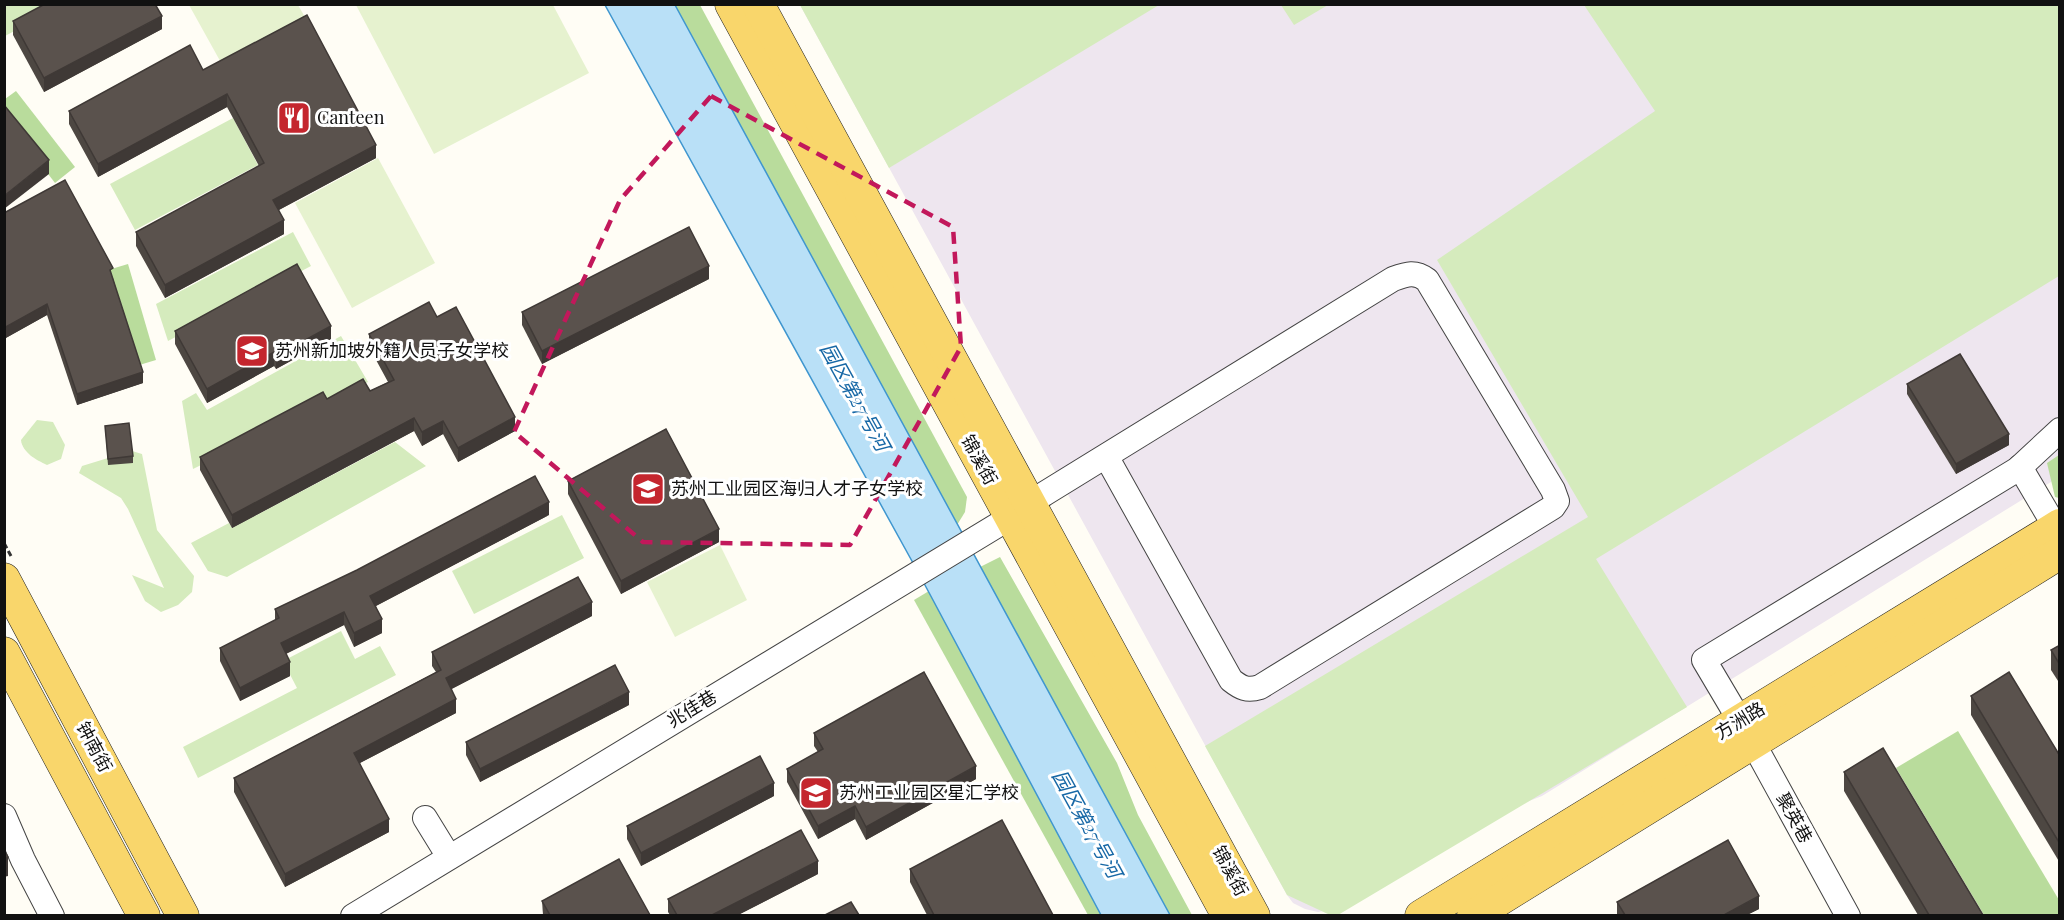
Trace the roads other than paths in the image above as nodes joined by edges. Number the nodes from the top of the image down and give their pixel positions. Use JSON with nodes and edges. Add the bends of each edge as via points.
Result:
{"nodes":[{"id":1,"x":731,"y":4,"type":"edge"},
{"id":2,"x":758,"y":4,"type":"edge"},
{"id":3,"x":2060,"y":430,"type":"edge"},
{"id":4,"x":1106,"y":456,"type":"junction"},
{"id":5,"x":2020,"y":467,"type":"junction"},
{"id":6,"x":1021,"y":511,"type":"junction"},
{"id":7,"x":2058,"y":535,"type":"edge"},
{"id":8,"x":4,"y":579,"type":"edge"},
{"id":9,"x":4,"y":653,"type":"edge"},
{"id":10,"x":1746,"y":731,"type":"junction"},
{"id":11,"x":4,"y":816,"type":"edge"},
{"id":12,"x":425,"y":818,"type":"dead end"},
{"id":13,"x":449,"y":857,"type":"junction"},
{"id":14,"x":52,"y":915,"type":"edge"},
{"id":15,"x":144,"y":915,"type":"edge"},
{"id":16,"x":183,"y":915,"type":"edge"},
{"id":17,"x":353,"y":915,"type":"edge"},
{"id":18,"x":1228,"y":915,"type":"edge"},
{"id":19,"x":1254,"y":915,"type":"edge"},
{"id":20,"x":1421,"y":915,"type":"edge"},
{"id":21,"x":1473,"y":915,"type":"edge"},
{"id":22,"x":1848,"y":915,"type":"edge"}],
"edges":[{"from":1,"to":6,"type":"main road","name":"锦溪街"},
{"from":2,"to":6,"type":"main road","name":"锦溪街"},
{"from":3,"to":5,"type":"street"},
{"from":4,"to":4,"type":"street","name":"兆佳巷","via":[[1231,680],[1250,690],[1553,507],[1557,501],[1433,290],[1420,274],[1410,273],[1393,279]]},
{"from":4,"to":6,"type":"street","name":"兆佳巷"},
{"from":5,"to":7,"type":"street"},
{"from":5,"to":10,"type":"street","name":"聚英巷","via":[[1704,660]]},
{"from":6,"to":13,"type":"street","name":"兆佳巷"},
{"from":6,"to":18,"type":"main road","name":"锦溪街"},
{"from":6,"to":19,"type":"main road","name":"锦溪街"},
{"from":7,"to":10,"type":"main road","name":"方洲路"},
{"from":8,"to":16,"type":"main road","name":"钟南街"},
{"from":9,"to":15,"type":"main road","name":"钟南街"},
{"from":10,"to":20,"type":"main road","name":"方洲路"},
{"from":10,"to":21,"type":"main road","name":"方洲路"},
{"from":10,"to":22,"type":"street","name":"聚英巷"},
{"from":11,"to":14,"type":"street"},
{"from":12,"to":13,"type":"street"},
{"from":13,"to":17,"type":"street","name":"兆佳巷"}]}
